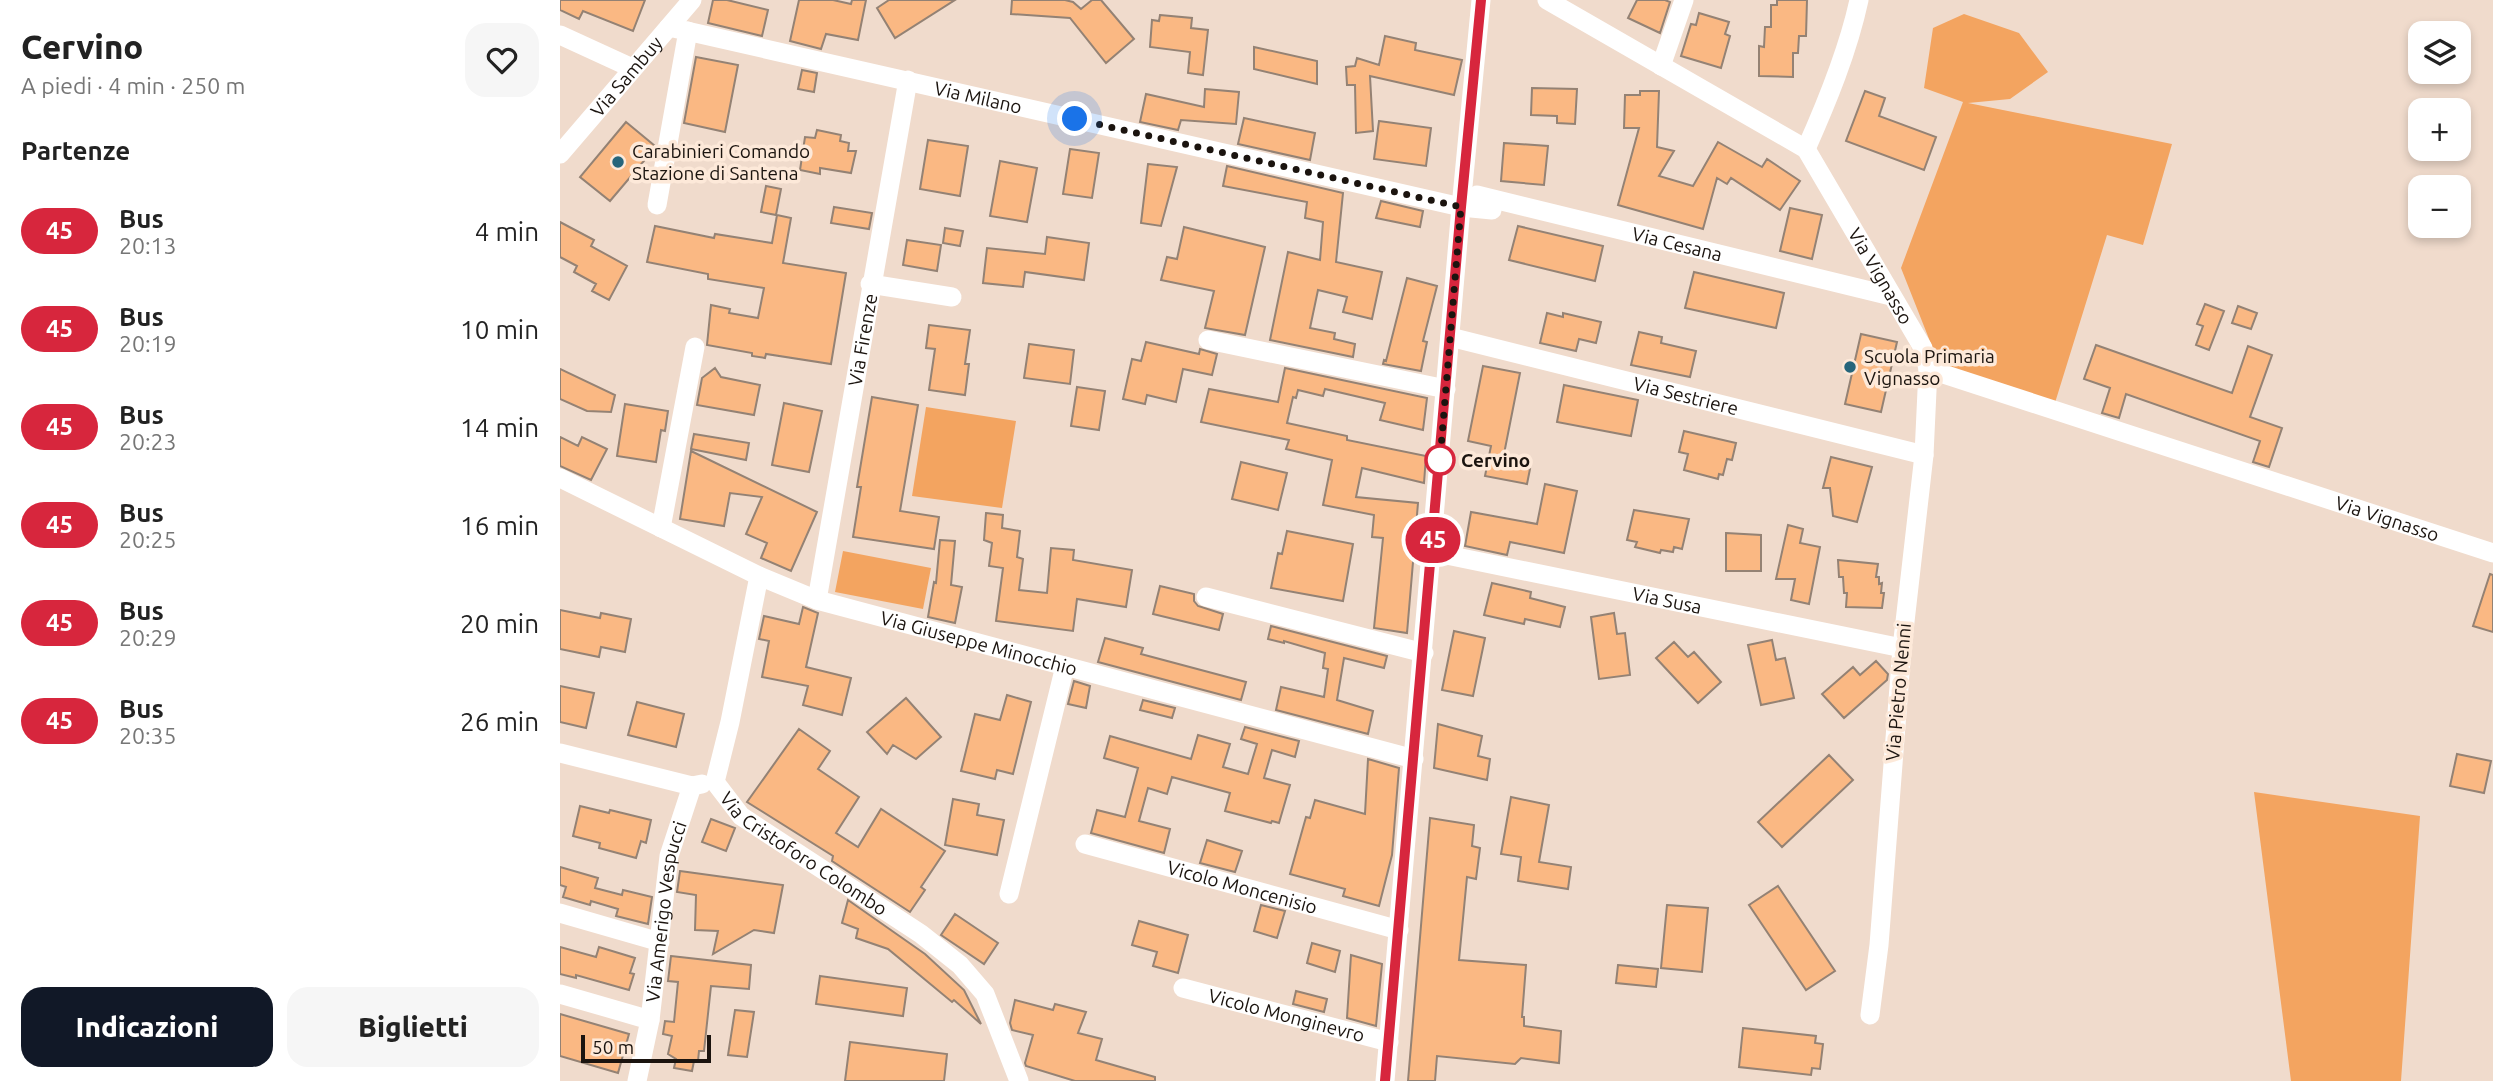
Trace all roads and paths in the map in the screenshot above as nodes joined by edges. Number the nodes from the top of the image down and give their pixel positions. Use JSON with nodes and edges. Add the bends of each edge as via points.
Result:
{"nodes":[{"id":1,"x":692,"y":0,"type":"edge"},
{"id":2,"x":1481,"y":0,"type":"edge"},
{"id":3,"x":1547,"y":0,"type":"edge"},
{"id":4,"x":1684,"y":0,"type":"edge"},
{"id":5,"x":1859,"y":0,"type":"edge"},
{"id":6,"x":679,"y":29,"type":"junction"},
{"id":7,"x":560,"y":34,"type":"edge"},
{"id":8,"x":1661,"y":66,"type":"junction"},
{"id":9,"x":632,"y":68,"type":"junction"},
{"id":10,"x":908,"y":80,"type":"junction"},
{"id":11,"x":1806,"y":149,"type":"junction"},
{"id":12,"x":560,"y":154,"type":"edge"},
{"id":13,"x":1462,"y":199,"type":"junction"},
{"id":14,"x":657,"y":205,"type":"dead end"},
{"id":15,"x":1492,"y":210,"type":"dead end"},
{"id":16,"x":870,"y":285,"type":"junction"},
{"id":17,"x":1891,"y":296,"type":"junction"},
{"id":18,"x":952,"y":297,"type":"dead end"},
{"id":19,"x":1450,"y":337,"type":"junction"},
{"id":20,"x":1208,"y":340,"type":"dead end"},
{"id":21,"x":695,"y":348,"type":"dead end"},
{"id":22,"x":1928,"y":369,"type":"junction"},
{"id":23,"x":1446,"y":389,"type":"junction"},
{"id":24,"x":1924,"y":455,"type":"junction"},
{"id":25,"x":560,"y":478,"type":"edge"},
{"id":26,"x":662,"y":528,"type":"junction"},
{"id":27,"x":1432,"y":552,"type":"junction"},
{"id":28,"x":2493,"y":553,"type":"edge"},
{"id":29,"x":759,"y":576,"type":"junction"},
{"id":30,"x":1206,"y":597,"type":"dead end"},
{"id":31,"x":817,"y":600,"type":"junction"},
{"id":32,"x":1902,"y":648,"type":"junction"},
{"id":33,"x":1424,"y":653,"type":"junction"},
{"id":34,"x":1065,"y":666,"type":"junction"},
{"id":35,"x":560,"y":753,"type":"edge"},
{"id":36,"x":1414,"y":759,"type":"junction"},
{"id":37,"x":715,"y":782,"type":"junction"},
{"id":38,"x":692,"y":786,"type":"junction"},
{"id":39,"x":1085,"y":844,"type":"dead end"},
{"id":40,"x":1009,"y":894,"type":"dead end"},
{"id":41,"x":560,"y":913,"type":"edge"},
{"id":42,"x":1399,"y":930,"type":"junction"},
{"id":43,"x":660,"y":942,"type":"junction"},
{"id":44,"x":1183,"y":988,"type":"dead end"},
{"id":45,"x":560,"y":994,"type":"edge"},
{"id":46,"x":1870,"y":1015,"type":"dead end"},
{"id":47,"x":650,"y":1020,"type":"junction"},
{"id":48,"x":1389,"y":1042,"type":"junction"},
{"id":49,"x":637,"y":1081,"type":"edge"},
{"id":50,"x":1019,"y":1081,"type":"edge"},
{"id":51,"x":1385,"y":1081,"type":"edge"}],
"edges":[{"from":1,"to":6,"type":"street","name":"Via Sambuy"},
{"from":2,"to":13,"type":"street"},
{"from":3,"to":8,"type":"street"},
{"from":4,"to":8,"type":"street"},
{"from":5,"to":11,"type":"street","via":[[1849,40]]},
{"from":6,"to":9,"type":"street","name":"Via Sambuy"},
{"from":6,"to":10,"type":"street","name":"Via Milano"},
{"from":6,"to":14,"type":"street"},
{"from":7,"to":9,"type":"street"},
{"from":8,"to":11,"type":"street"},
{"from":9,"to":12,"type":"street","name":"Via Sambuy"},
{"from":10,"to":13,"type":"street","name":"Via Milano"},
{"from":10,"to":16,"type":"street","name":"Via Firenze"},
{"from":11,"to":17,"type":"street","name":"Via Vignasso"},
{"from":13,"to":15,"type":"street","name":"Via Milano"},
{"from":13,"to":17,"type":"street","name":"Via Cesana"},
{"from":13,"to":19,"type":"street"},
{"from":16,"to":18,"type":"street"},
{"from":16,"to":31,"type":"street","name":"Via Firenze"},
{"from":17,"to":22,"type":"street","name":"Via Vignasso","via":[[1923,348]]},
{"from":19,"to":23,"type":"street"},
{"from":19,"to":24,"type":"street","name":"Via Sestriere"},
{"from":20,"to":23,"type":"street"},
{"from":21,"to":26,"type":"street"},
{"from":22,"to":24,"type":"street","name":"Via Pietro Nenni"},
{"from":22,"to":28,"type":"street","name":"Via Vignasso"},
{"from":23,"to":27,"type":"street"},
{"from":24,"to":32,"type":"street","name":"Via Pietro Nenni"},
{"from":25,"to":26,"type":"street","name":"Via Giuseppe Minocchio"},
{"from":26,"to":29,"type":"street","name":"Via Giuseppe Minocchio"},
{"from":27,"to":32,"type":"street","name":"Via Susa"},
{"from":27,"to":33,"type":"street"},
{"from":29,"to":31,"type":"street","name":"Via Giuseppe Minocchio"},
{"from":29,"to":37,"type":"street","name":"Via Cristoforo Colombo"},
{"from":30,"to":33,"type":"street"},
{"from":31,"to":34,"type":"street","name":"Via Giuseppe Minocchio"},
{"from":32,"to":46,"type":"street","name":"Via Pietro Nenni"},
{"from":33,"to":36,"type":"street"},
{"from":34,"to":36,"type":"street","name":"Via Giuseppe Minocchio"},
{"from":34,"to":40,"type":"street"},
{"from":35,"to":38,"type":"street"},
{"from":36,"to":42,"type":"street"},
{"from":37,"to":38,"type":"street"},
{"from":37,"to":50,"type":"street","name":"Via Cristoforo Colombo","via":[[741,816],[921,934],[960,965],[985,994]]},
{"from":38,"to":43,"type":"street","name":"Via Amerigo Vespucci","via":[[669,856]]},
{"from":39,"to":42,"type":"street","name":"Vicolo Moncenisio"},
{"from":41,"to":43,"type":"street"},
{"from":42,"to":48,"type":"street"},
{"from":43,"to":47,"type":"street","name":"Via Amerigo Vespucci"},
{"from":44,"to":48,"type":"street","name":"Vicolo Monginevro"},
{"from":45,"to":47,"type":"street"},
{"from":47,"to":49,"type":"street","name":"Via Amerigo Vespucci"},
{"from":48,"to":51,"type":"street"}]}
